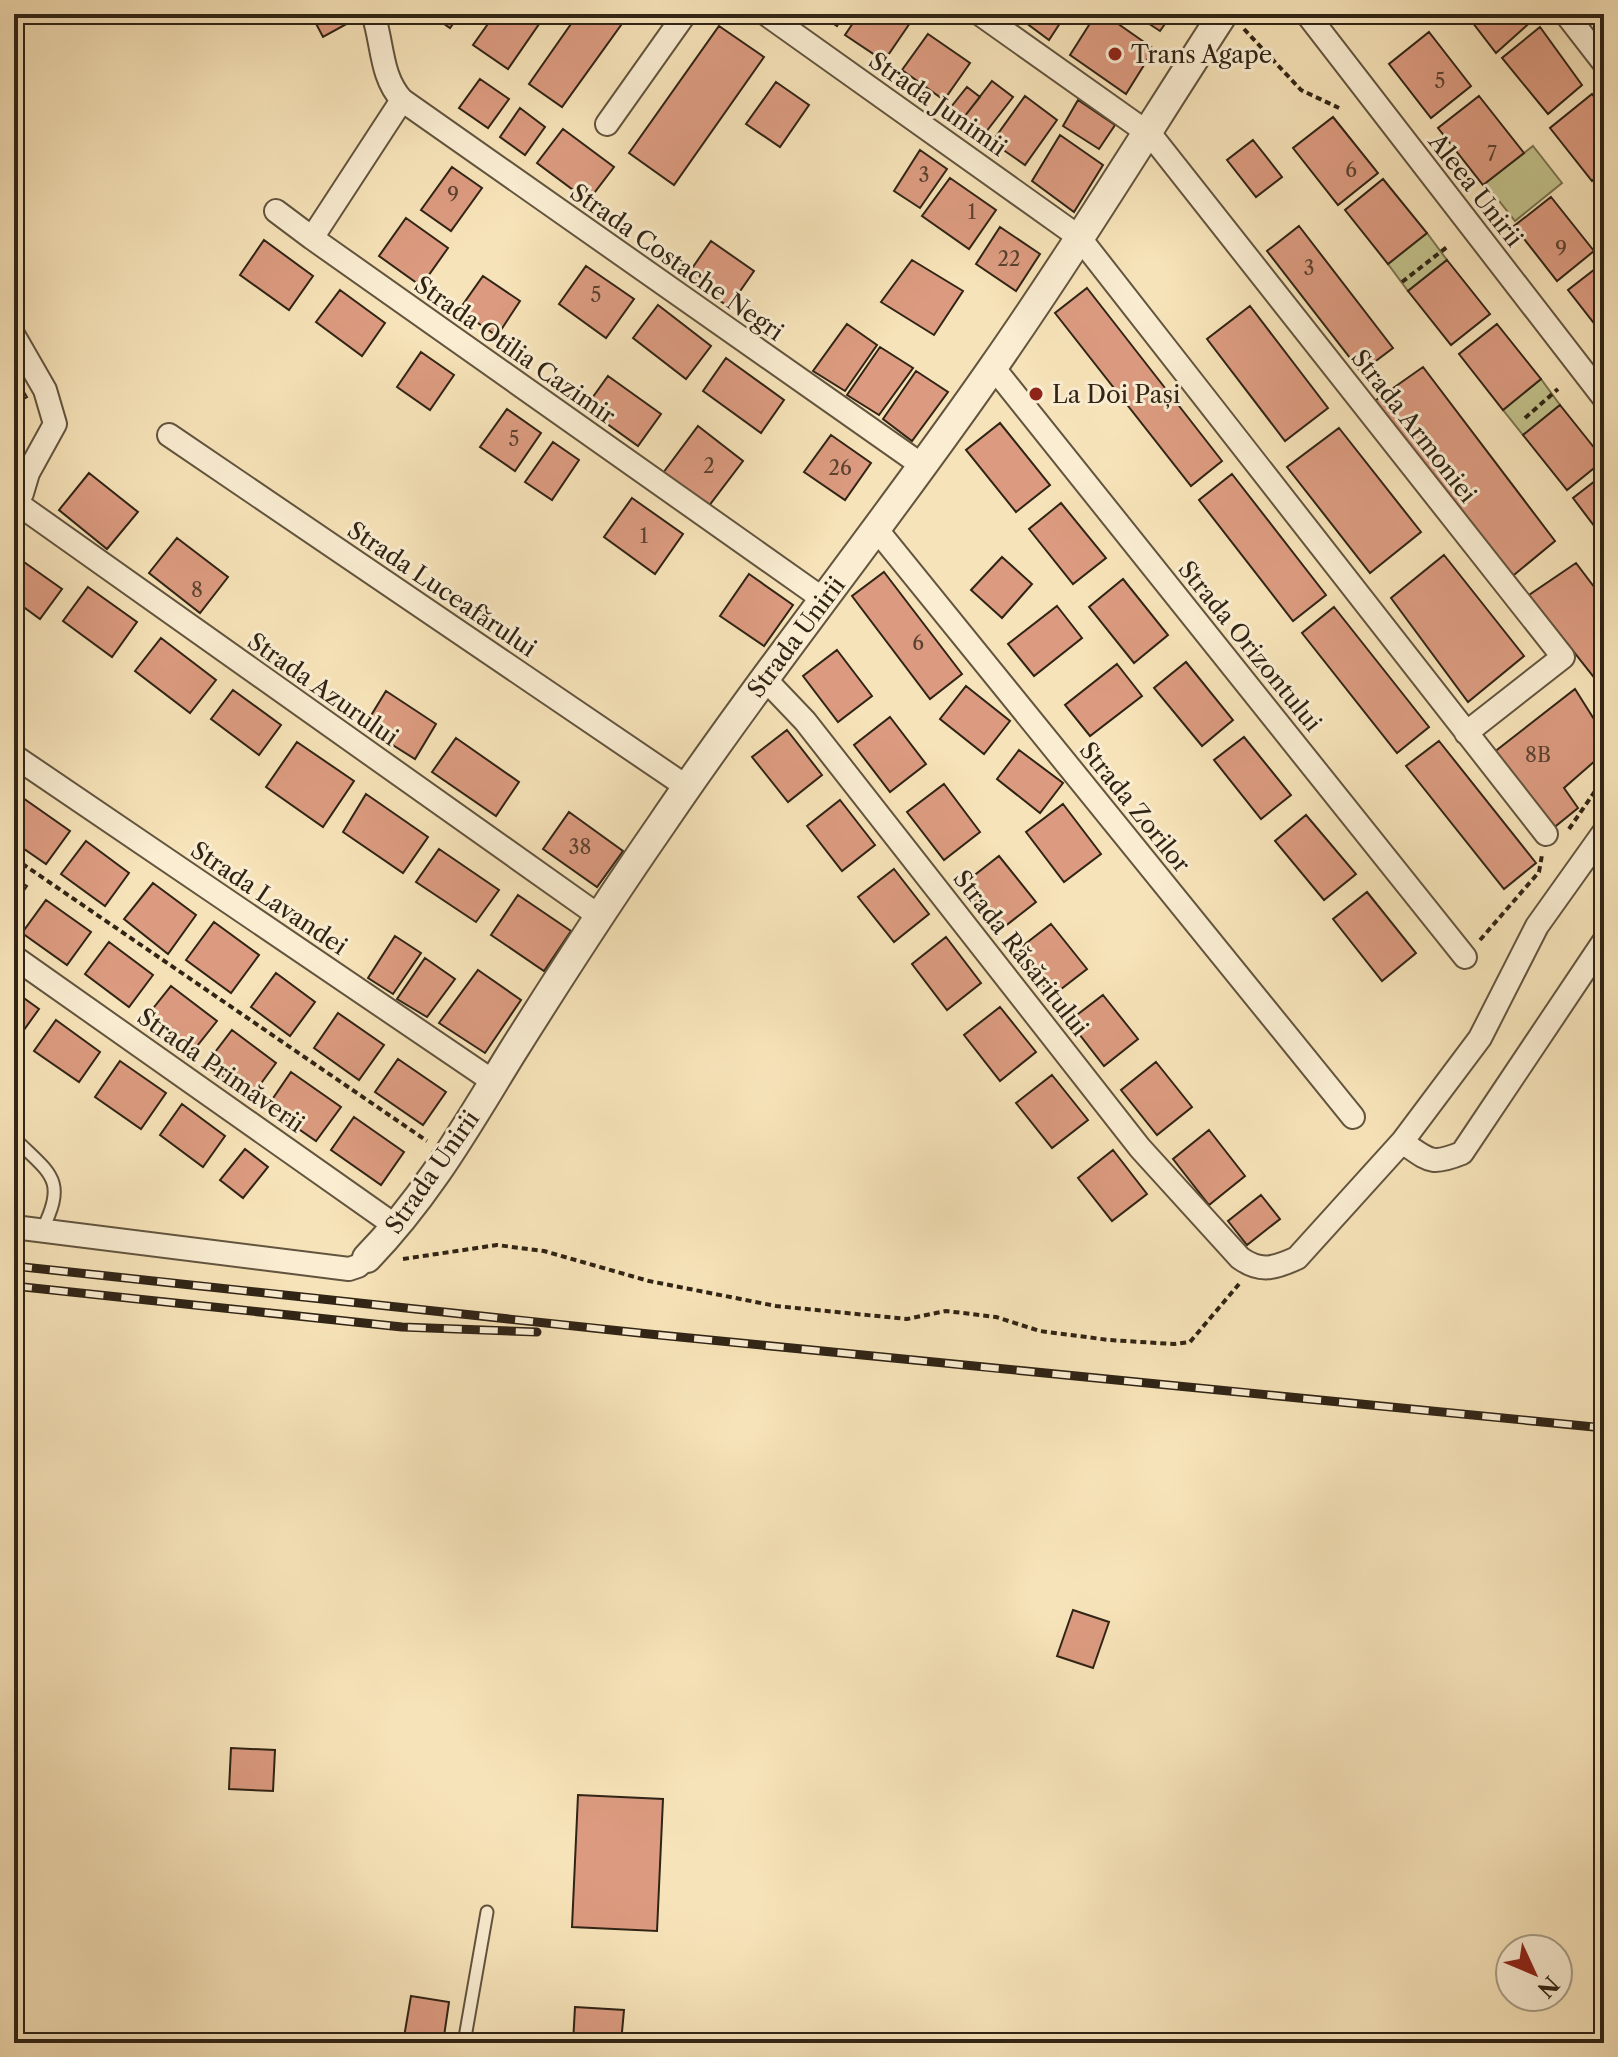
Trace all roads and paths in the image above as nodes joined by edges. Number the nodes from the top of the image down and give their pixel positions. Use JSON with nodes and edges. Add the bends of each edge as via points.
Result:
{"nodes":[{"id":1,"x":685,"y":14,"type":"edge"},
{"id":2,"x":766,"y":14,"type":"edge"},
{"id":3,"x":980,"y":14,"type":"edge"},
{"id":4,"x":1307,"y":14,"type":"edge"},
{"id":5,"x":1566,"y":14,"type":"edge"},
{"id":6,"x":375,"y":15,"type":"edge"},
{"id":7,"x":1231,"y":18,"type":"edge"},
{"id":8,"x":1604,"y":63,"type":"edge"},
{"id":9,"x":402,"y":100,"type":"junction"},
{"id":10,"x":1339,"y":108,"type":"dead end"},
{"id":11,"x":607,"y":124,"type":"dead end"},
{"id":12,"x":1144,"y":136,"type":"junction"},
{"id":13,"x":276,"y":211,"type":"dead end"},
{"id":14,"x":1079,"y":237,"type":"junction"},
{"id":15,"x":312,"y":238,"type":"junction"},
{"id":16,"x":1447,"y":247,"type":"dead end"},
{"id":17,"x":1402,"y":282,"type":"dead end"},
{"id":18,"x":14,"y":336,"type":"edge"},
{"id":19,"x":993,"y":367,"type":"junction"},
{"id":20,"x":1558,"y":389,"type":"dead end"},
{"id":21,"x":1604,"y":398,"type":"edge"},
{"id":22,"x":1525,"y":418,"type":"dead end"},
{"id":23,"x":169,"y":435,"type":"dead end"},
{"id":24,"x":923,"y":466,"type":"junction"},
{"id":25,"x":16,"y":506,"type":"edge"},
{"id":26,"x":877,"y":530,"type":"junction"},
{"id":27,"x":823,"y":599,"type":"junction"},
{"id":28,"x":764,"y":678,"type":"junction"},
{"id":29,"x":1466,"y":733,"type":"junction"},
{"id":30,"x":14,"y":756,"type":"edge"},
{"id":31,"x":1604,"y":778,"type":"edge"},
{"id":32,"x":687,"y":787,"type":"junction"},
{"id":33,"x":1604,"y":832,"type":"edge"},
{"id":34,"x":1554,"y":836,"type":"junction"},
{"id":35,"x":14,"y":858,"type":"edge"},
{"id":36,"x":1547,"y":860,"type":"dead end"},
{"id":37,"x":1539,"y":872,"type":"junction"},
{"id":38,"x":599,"y":916,"type":"junction"},
{"id":39,"x":1604,"y":941,"type":"edge"},
{"id":40,"x":14,"y":957,"type":"edge"},
{"id":41,"x":1465,"y":957,"type":"joint"},
{"id":42,"x":494,"y":1082,"type":"junction"},
{"id":43,"x":1353,"y":1117,"type":"dead end"},
{"id":44,"x":14,"y":1138,"type":"edge"},
{"id":45,"x":1402,"y":1142,"type":"junction"},
{"id":46,"x":448,"y":1157,"type":"junction"},
{"id":47,"x":14,"y":1227,"type":"edge"},
{"id":48,"x":397,"y":1227,"type":"junction"},
{"id":49,"x":42,"y":1231,"type":"junction"},
{"id":50,"x":362,"y":1262,"type":"junction"},
{"id":51,"x":1247,"y":1263,"type":"junction"},
{"id":52,"x":487,"y":1912,"type":"dead end"},
{"id":53,"x":464,"y":2043,"type":"edge"}],
"edges":[{"from":1,"to":11,"type":"street"},
{"from":2,"to":14,"type":"street","name":"Strada Junimii"},
{"from":3,"to":12,"type":"street","via":[[1138,126]]},
{"from":4,"to":21,"type":"street","name":"Aleea Unirii"},
{"from":5,"to":8,"type":"street"},
{"from":6,"to":9,"type":"street","via":[[387,78]]},
{"from":7,"to":10,"type":"path","via":[[1301,90]]},
{"from":7,"to":12,"type":"street","name":"Strada Unirii"},
{"from":9,"to":15,"type":"street"},
{"from":9,"to":24,"type":"street","name":"Strada Costache Negri"},
{"from":12,"to":14,"type":"street","name":"Strada Unirii"},
{"from":12,"to":29,"type":"street","name":"Strada Armoniei","via":[[1163,150],[1563,657]]},
{"from":13,"to":15,"type":"street","name":"Strada Otilia Cazimir"},
{"from":14,"to":19,"type":"street","name":"Strada Unirii"},
{"from":14,"to":29,"type":"street"},
{"from":15,"to":27,"type":"street","name":"Strada Otilia Cazimir"},
{"from":16,"to":17,"type":"path"},
{"from":18,"to":25,"type":"street","via":[[45,390],[55,424]]},
{"from":19,"to":24,"type":"street","name":"Strada Unirii"},
{"from":19,"to":41,"type":"street","name":"Strada Orizontului"},
{"from":20,"to":22,"type":"path"},
{"from":23,"to":32,"type":"street","name":"Strada Luceafǎrului"},
{"from":24,"to":26,"type":"street","name":"Strada Unirii"},
{"from":25,"to":38,"type":"street","name":"Strada Azurului"},
{"from":26,"to":27,"type":"street","name":"Strada Unirii"},
{"from":26,"to":43,"type":"street","name":"Strada Zorilor"},
{"from":27,"to":28,"type":"street","name":"Strada Unirii"},
{"from":28,"to":32,"type":"street","name":"Strada Unirii"},
{"from":28,"to":51,"type":"street","name":"Strada Răsăritului","via":[[805,721],[1140,1148]]},
{"from":29,"to":34,"type":"street"},
{"from":30,"to":42,"type":"street","name":"Strada Lavandei"},
{"from":31,"to":34,"type":"path"},
{"from":32,"to":38,"type":"street","name":"Strada Unirii"},
{"from":33,"to":45,"type":"street","via":[[1537,926],[1480,1038]]},
{"from":34,"to":37,"type":"path"},
{"from":35,"to":46,"type":"path"},
{"from":36,"to":37,"type":"path"},
{"from":37,"to":41,"type":"path"},
{"from":38,"to":42,"type":"street","name":"Strada Unirii"},
{"from":39,"to":45,"type":"street","via":[[1462,1153],[1429,1161]]},
{"from":40,"to":48,"type":"street","name":"Strada Primăverii"},
{"from":42,"to":46,"type":"street","name":"Strada Unirii"},
{"from":44,"to":49,"type":"lane","via":[[56,1188],[55,1206]]},
{"from":45,"to":51,"type":"street","via":[[1297,1258],[1274,1268]]},
{"from":46,"to":48,"type":"street","name":"Strada Unirii"},
{"from":47,"to":49,"type":"street"},
{"from":48,"to":50,"type":"street","name":"Strada Unirii"},
{"from":49,"to":50,"type":"street","via":[[349,1269]]},
{"from":50,"to":51,"type":"path","via":[[497,1245],[544,1251],[649,1281],[776,1306],[907,1319],[946,1311],[996,1317],[1040,1331],[1174,1344],[1190,1342]]},
{"from":52,"to":53,"type":"lane"}]}
